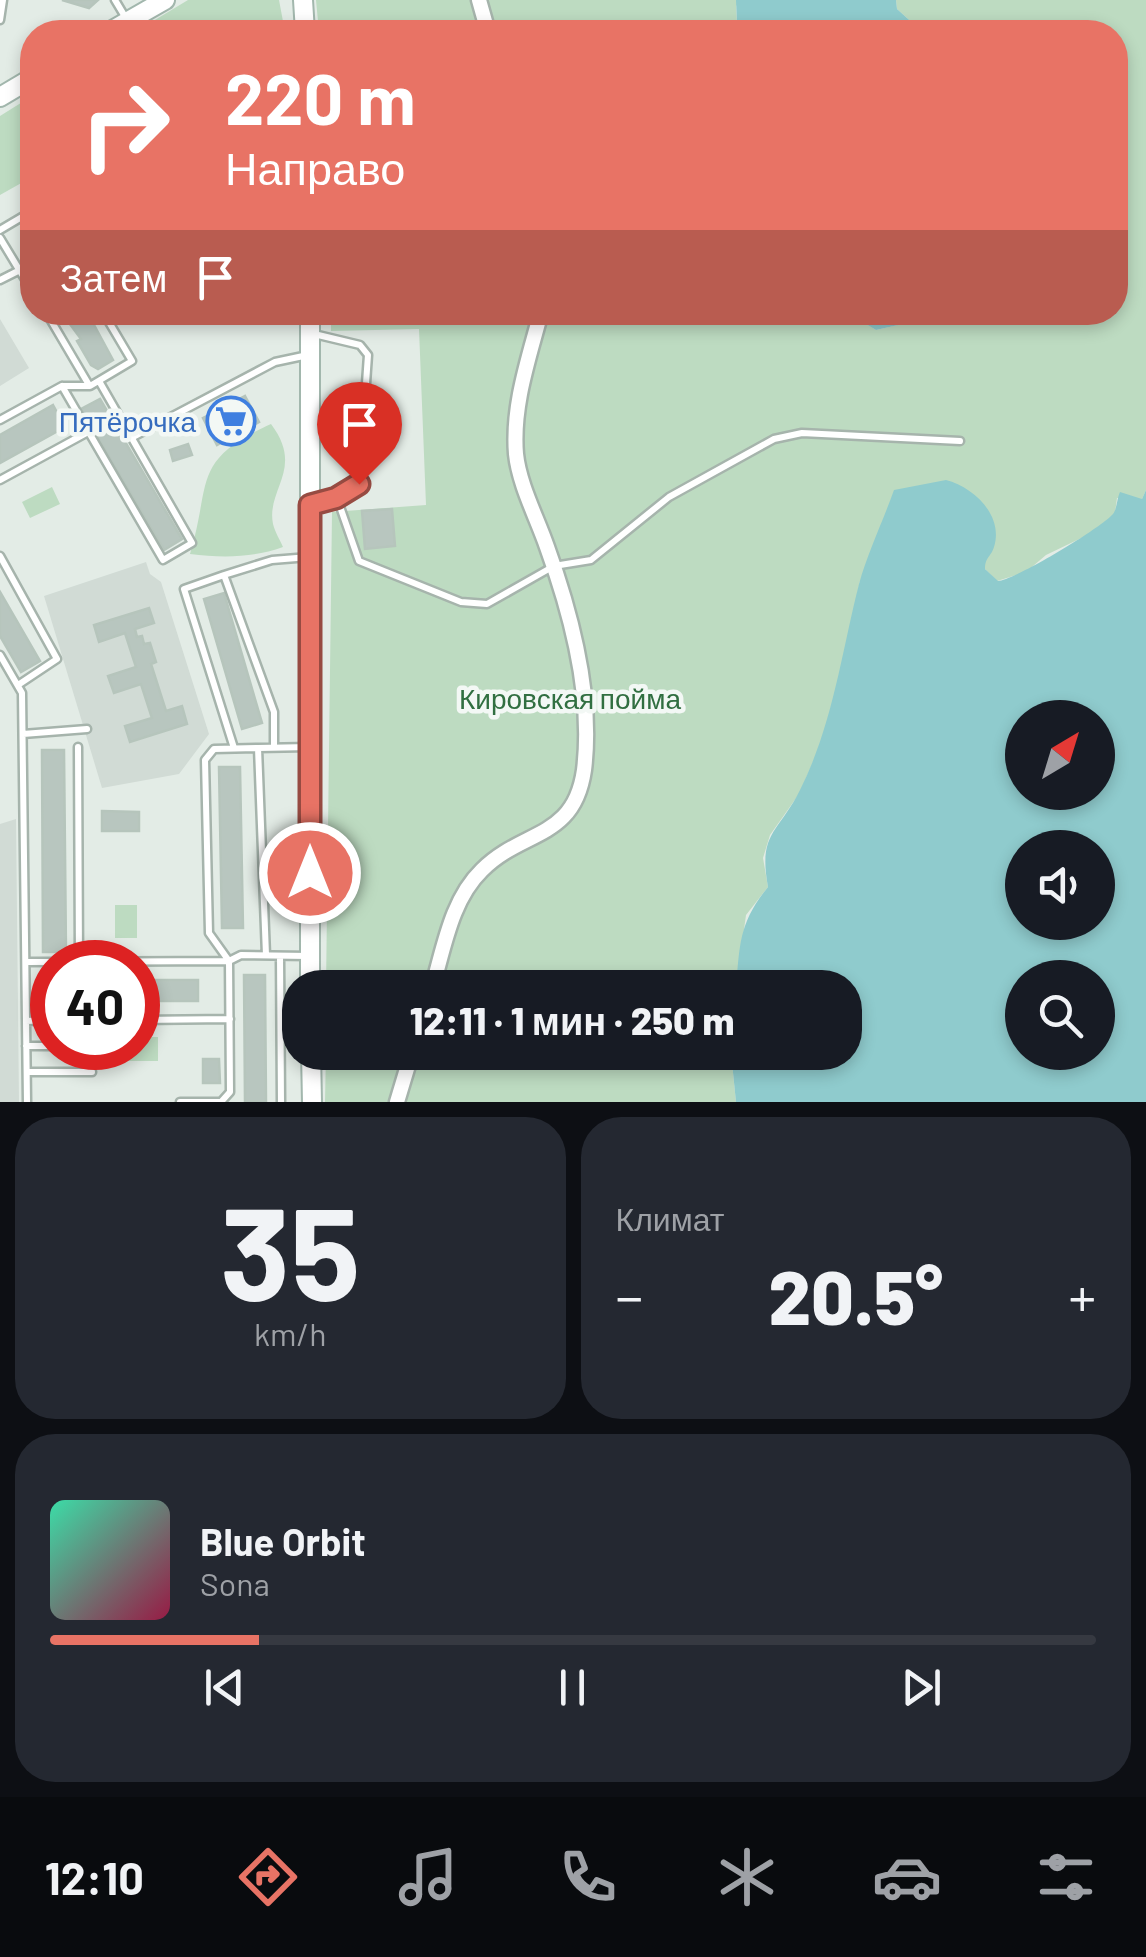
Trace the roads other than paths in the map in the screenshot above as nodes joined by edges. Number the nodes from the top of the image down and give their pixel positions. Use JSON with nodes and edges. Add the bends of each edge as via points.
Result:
{"nodes":[{"id":1,"x":3,"y":0,"type":"edge"},
{"id":2,"x":165,"y":0,"type":"edge"},
{"id":3,"x":0,"y":20,"type":"edge"},
{"id":4,"x":130,"y":20,"type":"edge"},
{"id":5,"x":0,"y":238,"type":"edge"},
{"id":6,"x":20,"y":270,"type":"joint"},
{"id":7,"x":0,"y":280,"type":"edge"},
{"id":8,"x":54,"y":325,"type":"edge"},
{"id":9,"x":111,"y":325,"type":"edge"},
{"id":10,"x":310,"y":325,"type":"edge"},
{"id":11,"x":538,"y":325,"type":"edge"},
{"id":12,"x":310,"y":332,"type":"junction"},
{"id":13,"x":309,"y":355,"type":"junction"},
{"id":14,"x":99,"y":382,"type":"junction"},
{"id":15,"x":62,"y":386,"type":"junction"},
{"id":16,"x":90,"y":386,"type":"junction"},
{"id":17,"x":0,"y":420,"type":"edge"},
{"id":18,"x":88,"y":432,"type":"junction"},
{"id":19,"x":132,"y":438,"type":"junction"},
{"id":20,"x":960,"y":441,"type":"dead end"},
{"id":21,"x":0,"y":480,"type":"edge"},
{"id":22,"x":336,"y":498,"type":"junction"},
{"id":23,"x":310,"y":505,"type":"junction"},
{"id":24,"x":0,"y":556,"type":"edge"},
{"id":25,"x":309,"y":556,"type":"junction"},
{"id":26,"x":554,"y":566,"type":"junction"},
{"id":27,"x":224,"y":575,"type":"junction"},
{"id":28,"x":0,"y":656,"type":"edge"},
{"id":29,"x":18,"y":685,"type":"junction"},
{"id":30,"x":87,"y":730,"type":"dead end"},
{"id":31,"x":23,"y":734,"type":"junction"},
{"id":32,"x":274,"y":747,"type":"junction"},
{"id":33,"x":310,"y":747,"type":"junction"},
{"id":34,"x":78,"y":748,"type":"dead end"},
{"id":35,"x":234,"y":748,"type":"junction"},
{"id":36,"x":258,"y":748,"type":"junction"},
{"id":37,"x":79,"y":940,"type":"edge"},
{"id":38,"x":266,"y":955,"type":"junction"},
{"id":39,"x":280,"y":956,"type":"junction"},
{"id":40,"x":310,"y":956,"type":"junction"},
{"id":41,"x":26,"y":962,"type":"junction"},
{"id":42,"x":30,"y":962,"type":"edge"},
{"id":43,"x":160,"y":962,"type":"edge"},
{"id":44,"x":229,"y":962,"type":"junction"},
{"id":45,"x":310,"y":970,"type":"edge"},
{"id":46,"x":438,"y":970,"type":"edge"},
{"id":47,"x":230,"y":1019,"type":"junction"},
{"id":48,"x":26,"y":1020,"type":"junction"},
{"id":49,"x":30,"y":1020,"type":"edge"},
{"id":50,"x":160,"y":1020,"type":"edge"},
{"id":51,"x":26,"y":1046,"type":"junction"},
{"id":52,"x":30,"y":1046,"type":"edge"},
{"id":53,"x":311,"y":1070,"type":"edge"},
{"id":54,"x":407,"y":1070,"type":"edge"},
{"id":55,"x":26,"y":1072,"type":"junction"},
{"id":56,"x":92,"y":1072,"type":"dead end"},
{"id":57,"x":27,"y":1102,"type":"edge"},
{"id":58,"x":180,"y":1102,"type":"edge"},
{"id":59,"x":281,"y":1102,"type":"edge"},
{"id":60,"x":312,"y":1102,"type":"edge"},
{"id":61,"x":397,"y":1102,"type":"edge"}],
"edges":[{"from":1,"to":3,"type":"lane"},
{"from":2,"to":4,"type":"street"},
{"from":5,"to":6,"type":"lane"},
{"from":6,"to":7,"type":"lane"},
{"from":8,"to":16,"type":"lane"},
{"from":9,"to":14,"type":"lane","via":[[132,361]]},
{"from":10,"to":12,"type":"street"},
{"from":11,"to":26,"type":"street","via":[[516,413],[516,459]]},
{"from":12,"to":13,"type":"street"},
{"from":12,"to":22,"type":"lane","via":[[360,345],[368,354],[359,484]]},
{"from":13,"to":19,"type":"lane","via":[[275,362]]},
{"from":13,"to":23,"type":"street"},
{"from":14,"to":16,"type":"lane"},
{"from":14,"to":19,"type":"lane"},
{"from":15,"to":16,"type":"lane"},
{"from":15,"to":17,"type":"lane"},
{"from":15,"to":18,"type":"lane"},
{"from":18,"to":19,"type":"lane","via":[[162,560],[192,542]]},
{"from":18,"to":21,"type":"lane"},
{"from":20,"to":26,"type":"lane","via":[[802,433],[774,438],[669,497],[591,560]]},
{"from":22,"to":23,"type":"lane"},
{"from":22,"to":26,"type":"lane","via":[[359,561],[461,602],[488,604]]},
{"from":23,"to":25,"type":"street"},
{"from":24,"to":29,"type":"lane","via":[[58,659]]},
{"from":25,"to":27,"type":"lane"},
{"from":25,"to":33,"type":"street"},
{"from":26,"to":46,"type":"street","via":[[583,705],[579,801],[565,817],[483,868],[466,890]]},
{"from":27,"to":32,"type":"lane","via":[[274,712]]},
{"from":27,"to":35,"type":"lane","via":[[184,589]]},
{"from":28,"to":29,"type":"lane"},
{"from":29,"to":31,"type":"lane"},
{"from":30,"to":31,"type":"lane"},
{"from":31,"to":41,"type":"lane"},
{"from":32,"to":33,"type":"lane"},
{"from":32,"to":36,"type":"lane"},
{"from":33,"to":40,"type":"street"},
{"from":34,"to":37,"type":"lane"},
{"from":35,"to":36,"type":"lane"},
{"from":35,"to":44,"type":"lane","via":[[214,749],[205,760],[209,934]]},
{"from":36,"to":38,"type":"lane"},
{"from":38,"to":39,"type":"lane"},
{"from":38,"to":44,"type":"lane","via":[[241,954]]},
{"from":39,"to":40,"type":"lane"},
{"from":39,"to":59,"type":"lane"},
{"from":40,"to":45,"type":"street"},
{"from":41,"to":42,"type":"lane"},
{"from":41,"to":48,"type":"lane"},
{"from":43,"to":44,"type":"lane"},
{"from":44,"to":47,"type":"lane"},
{"from":47,"to":50,"type":"lane"},
{"from":47,"to":58,"type":"lane","via":[[230,1096]]},
{"from":48,"to":49,"type":"lane"},
{"from":48,"to":51,"type":"lane"},
{"from":51,"to":52,"type":"lane"},
{"from":51,"to":55,"type":"lane"},
{"from":53,"to":60,"type":"street"},
{"from":54,"to":61,"type":"street"},
{"from":55,"to":56,"type":"lane"},
{"from":55,"to":57,"type":"lane"}]}
